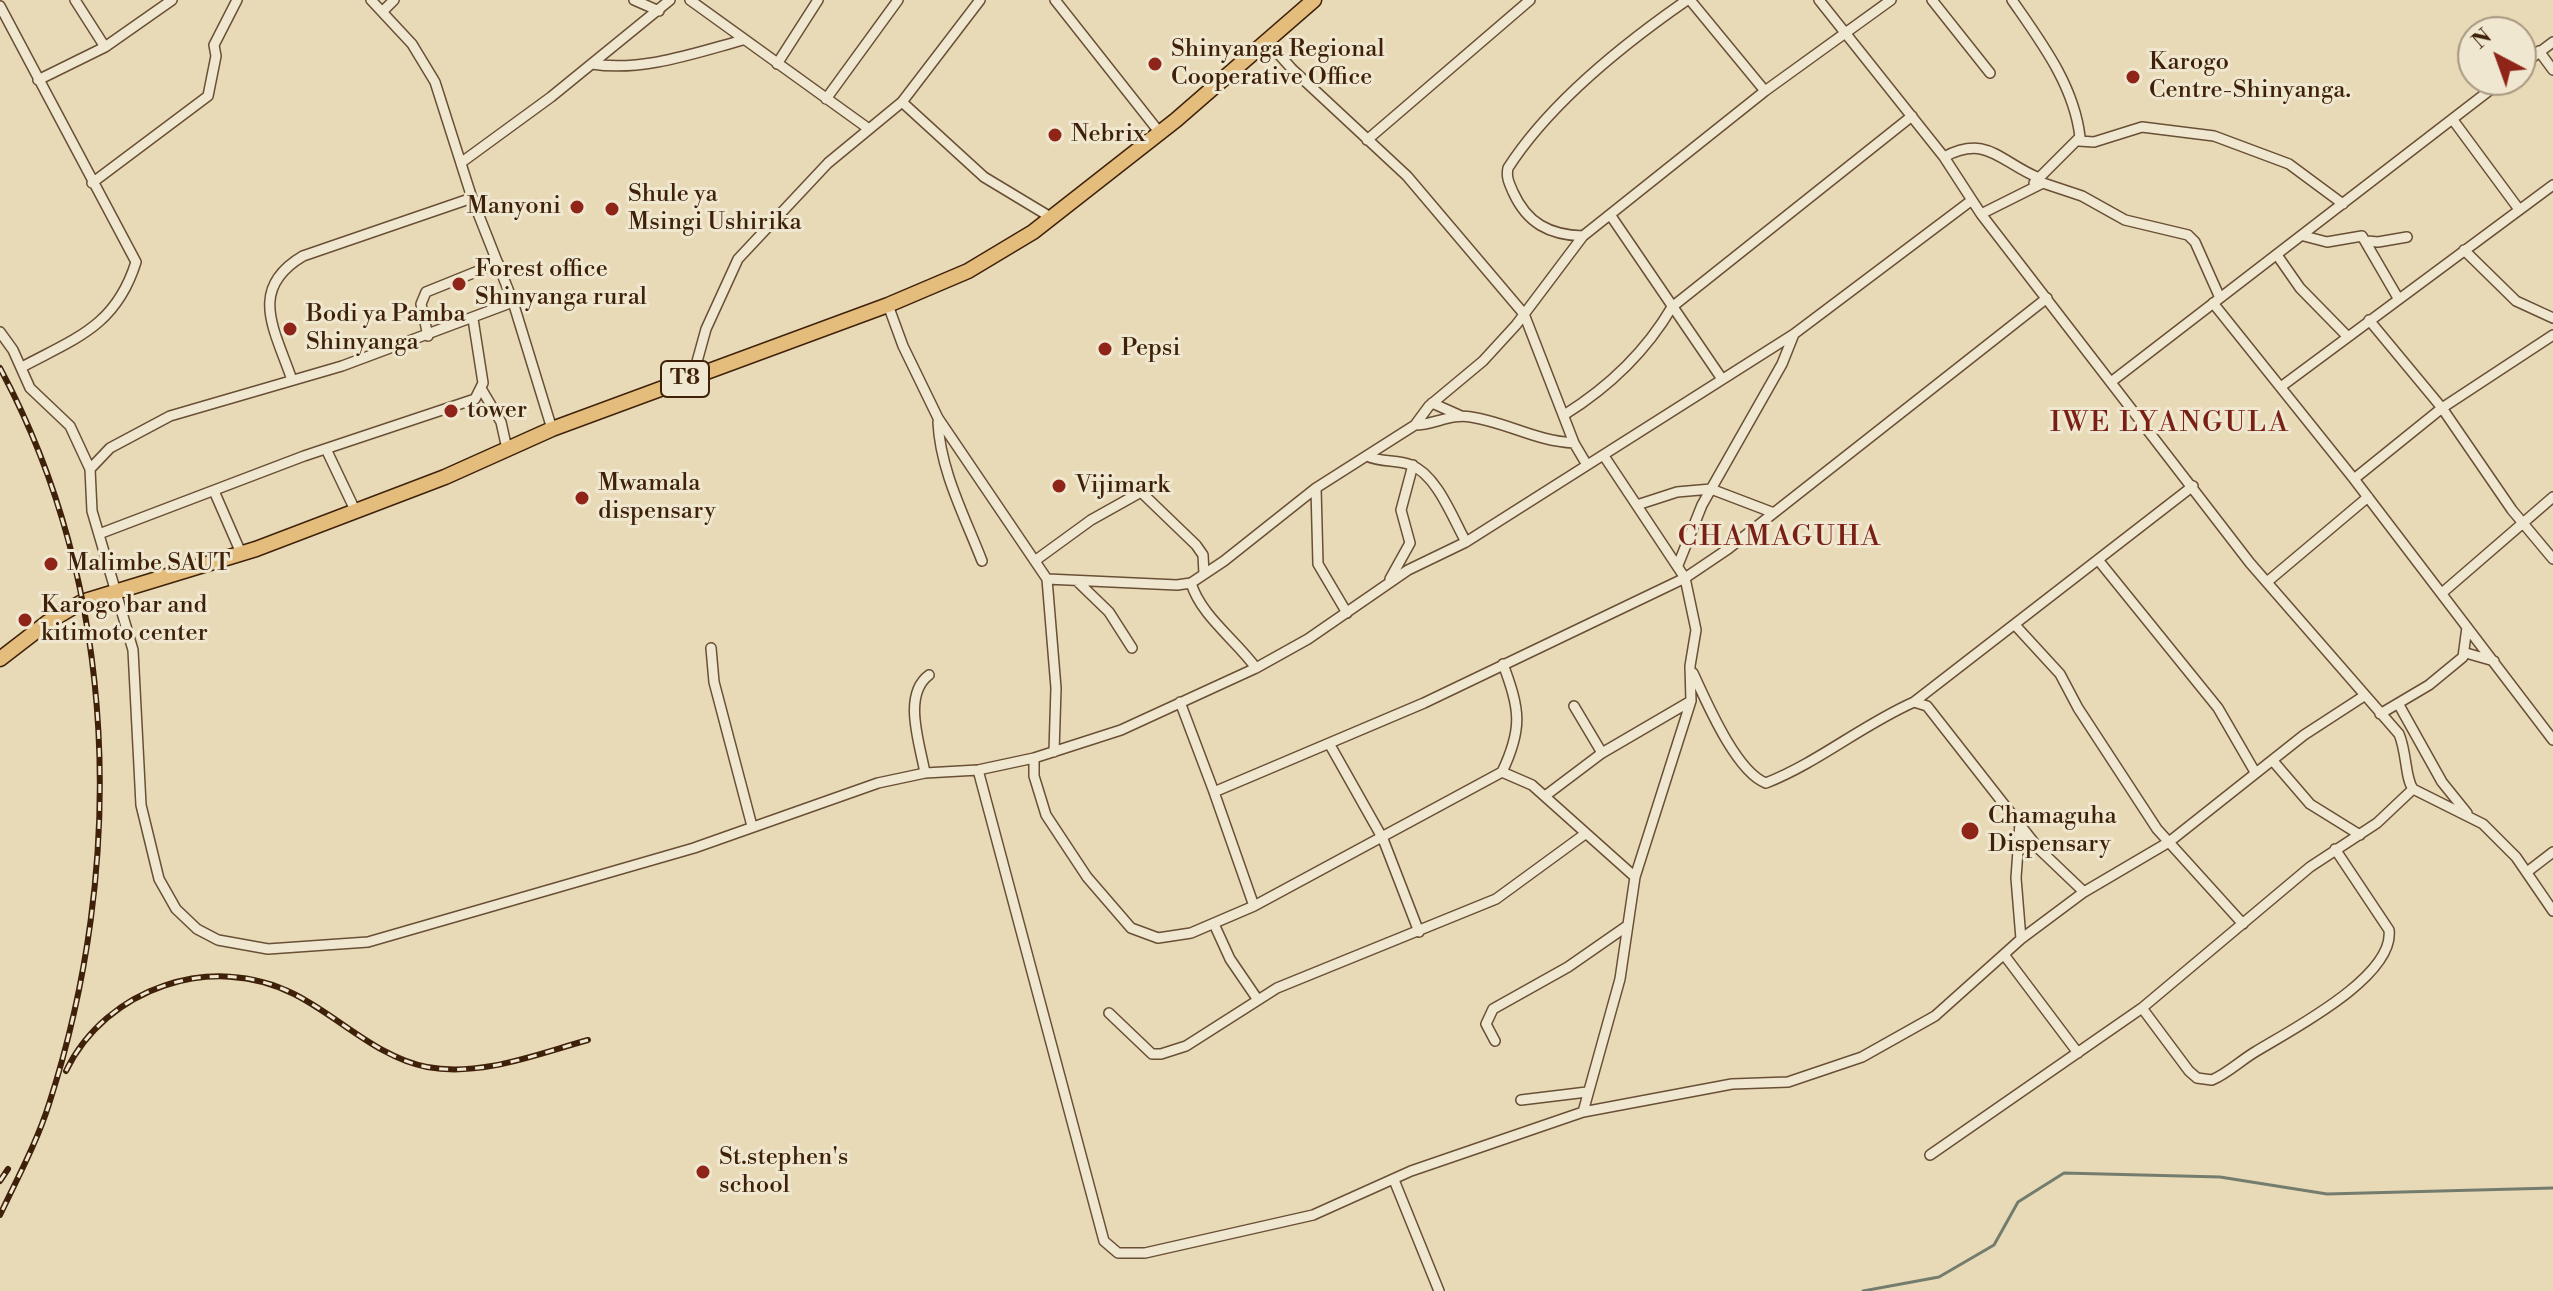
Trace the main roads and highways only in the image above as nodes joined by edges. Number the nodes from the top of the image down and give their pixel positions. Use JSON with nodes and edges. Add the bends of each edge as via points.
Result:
{"nodes":[{"id":1,"x":1314,"y":0,"type":"edge"},
{"id":2,"x":0,"y":659,"type":"edge"}],
"edges":[{"from":1,"to":2,"type":"highway","number":"T8","via":[[1052,218],[968,271],[241,553],[117,590],[65,611]]}]}
